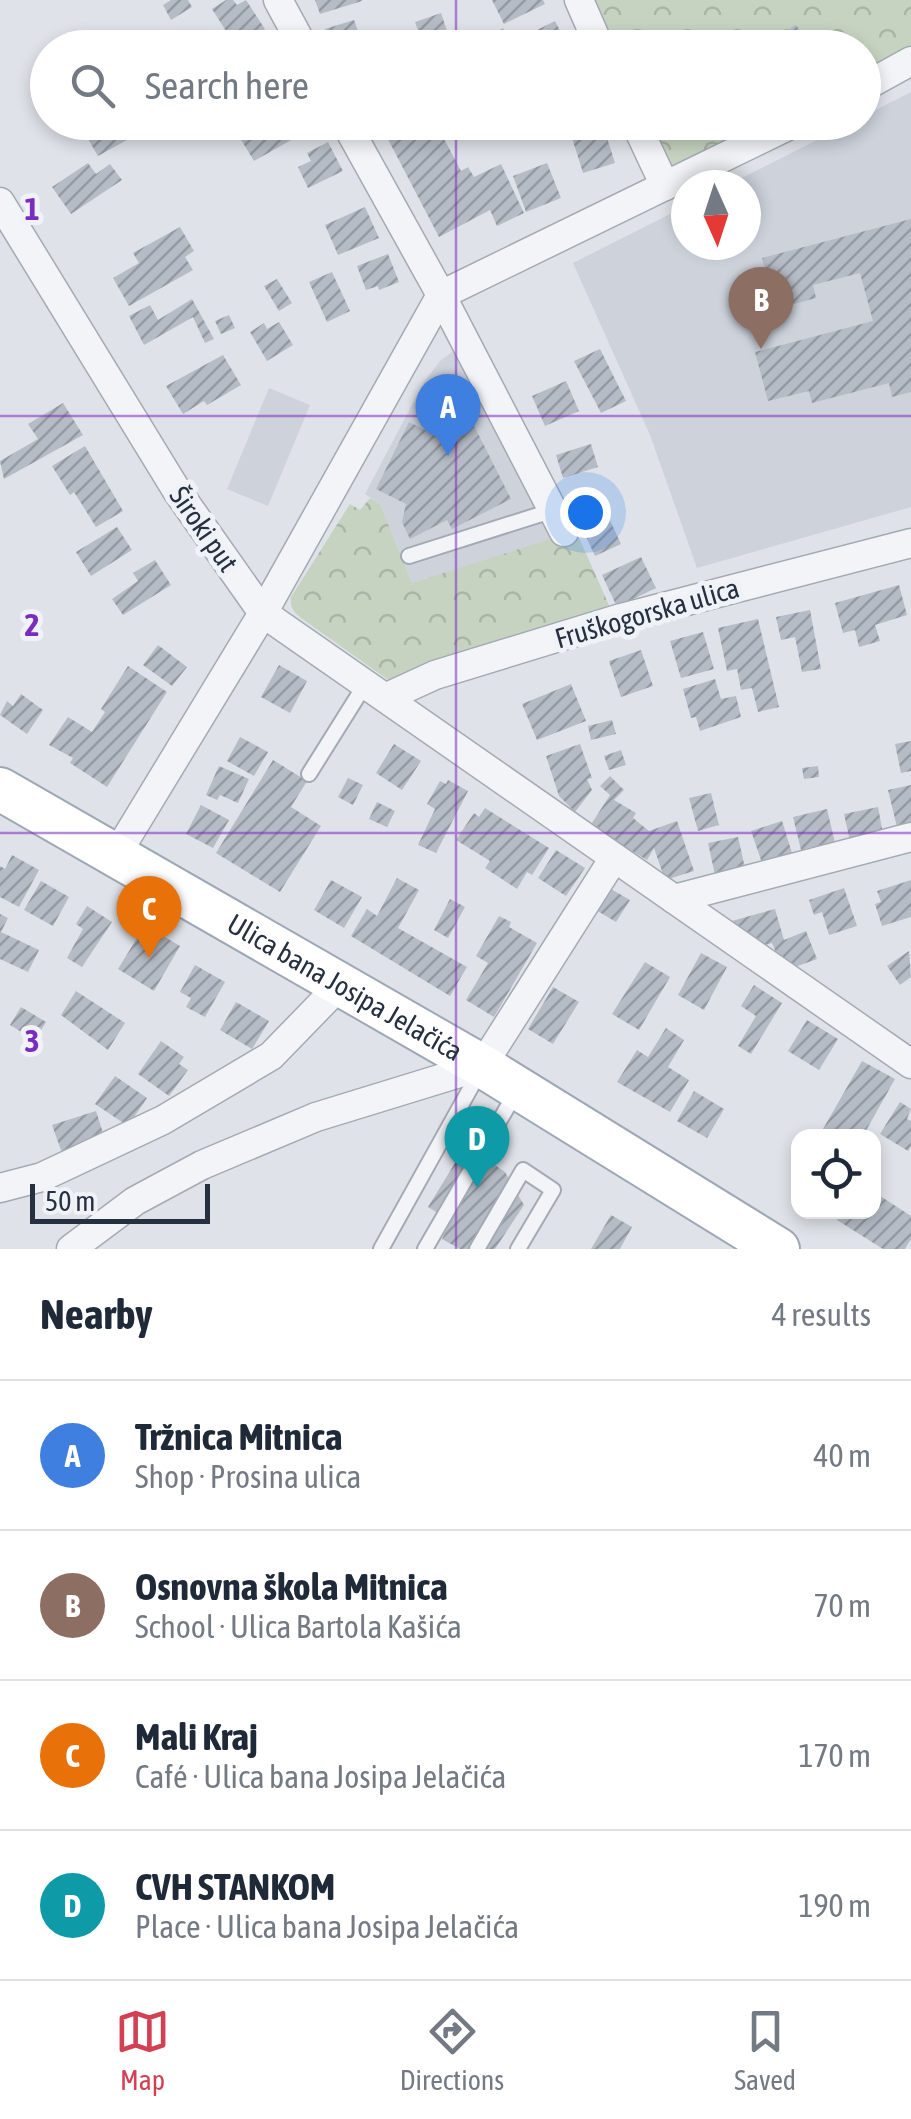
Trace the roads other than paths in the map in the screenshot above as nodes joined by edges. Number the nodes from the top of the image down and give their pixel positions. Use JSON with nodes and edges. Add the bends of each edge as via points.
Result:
{"nodes":[{"id":1,"x":278,"y":0,"type":"edge"},
{"id":2,"x":578,"y":0,"type":"edge"},
{"id":3,"x":294,"y":30,"type":"edge"},
{"id":4,"x":592,"y":30,"type":"edge"},
{"id":5,"x":911,"y":61,"type":"edge"},
{"id":6,"x":881,"y":78,"type":"edge"},
{"id":7,"x":355,"y":140,"type":"edge"},
{"id":8,"x":644,"y":140,"type":"edge"},
{"id":9,"x":759,"y":140,"type":"edge"},
{"id":10,"x":666,"y":186,"type":"junction"},
{"id":11,"x":0,"y":202,"type":"edge"},
{"id":12,"x":441,"y":295,"type":"junction"},
{"id":13,"x":560,"y":521,"type":"joint"},
{"id":14,"x":911,"y":542,"type":"edge"},
{"id":15,"x":409,"y":556,"type":"dead end"},
{"id":16,"x":263,"y":613,"type":"junction"},
{"id":17,"x":377,"y":690,"type":"junction"},
{"id":18,"x":308,"y":774,"type":"dead end"},
{"id":19,"x":0,"y":789,"type":"edge"},
{"id":20,"x":911,"y":838,"type":"edge"},
{"id":21,"x":116,"y":855,"type":"junction"},
{"id":22,"x":614,"y":858,"type":"junction"},
{"id":23,"x":674,"y":899,"type":"junction"},
{"id":24,"x":339,"y":986,"type":"junction"},
{"id":25,"x":911,"y":1064,"type":"edge"},
{"id":26,"x":500,"y":1077,"type":"junction"},
{"id":27,"x":0,"y":1188,"type":"edge"},
{"id":28,"x":71,"y":1249,"type":"edge"},
{"id":29,"x":381,"y":1249,"type":"edge"},
{"id":30,"x":425,"y":1249,"type":"edge"},
{"id":31,"x":477,"y":1249,"type":"edge"},
{"id":32,"x":518,"y":1249,"type":"edge"},
{"id":33,"x":778,"y":1249,"type":"edge"}],
"edges":[{"from":1,"to":3,"type":"street"},
{"from":2,"to":4,"type":"street"},
{"from":5,"to":6,"type":"street"},
{"from":7,"to":12,"type":"street"},
{"from":8,"to":10,"type":"street"},
{"from":9,"to":10,"type":"street"},
{"from":10,"to":12,"type":"street"},
{"from":11,"to":16,"type":"street","name":"Široki put","via":[[176,492]]},
{"from":12,"to":13,"type":"street"},
{"from":12,"to":16,"type":"street"},
{"from":13,"to":15,"type":"lane"},
{"from":14,"to":17,"type":"street","name":"Fruškogorska ulica"},
{"from":16,"to":17,"type":"street","name":"Široki put"},
{"from":16,"to":21,"type":"street"},
{"from":17,"to":18,"type":"lane"},
{"from":17,"to":22,"type":"street","name":"Široki put"},
{"from":19,"to":21,"type":"main road","name":"Ulica bana Josipa Jelačića"},
{"from":20,"to":23,"type":"street"},
{"from":21,"to":24,"type":"main road","name":"Ulica bana Josipa Jelačića"},
{"from":22,"to":23,"type":"street","name":"Široki put"},
{"from":22,"to":26,"type":"street"},
{"from":23,"to":25,"type":"street","name":"Široki put"},
{"from":24,"to":26,"type":"main road","name":"Ulica bana Josipa Jelačića"},
{"from":24,"to":27,"type":"street","via":[[271,1056],[163,1120],[42,1177]]},
{"from":26,"to":28,"type":"street","name":"Ulica bana Josipa Jelačića","via":[[316,1117],[134,1201]]},
{"from":26,"to":29,"type":"lane"},
{"from":26,"to":30,"type":"lane"},
{"from":26,"to":33,"type":"main road","name":"Ulica bana Josipa Jelačića"},
{"from":31,"to":32,"type":"lane","via":[[522,1170],[554,1190]]}]}
